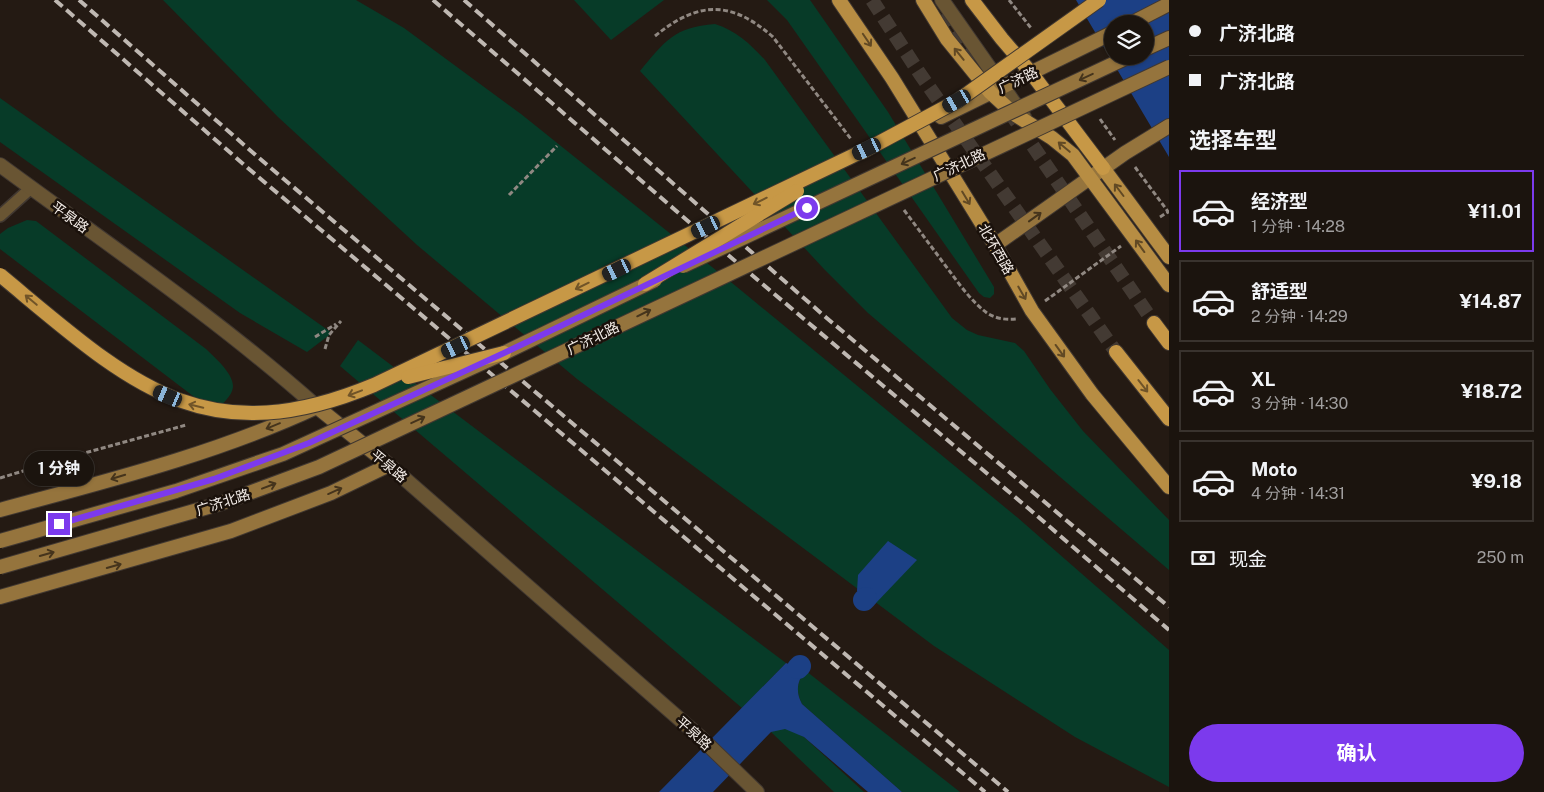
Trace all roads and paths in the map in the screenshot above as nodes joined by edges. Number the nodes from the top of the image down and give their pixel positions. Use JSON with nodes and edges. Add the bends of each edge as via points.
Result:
{"nodes":[{"id":1,"x":839,"y":0,"type":"edge"},
{"id":2,"x":923,"y":0,"type":"edge"},
{"id":3,"x":942,"y":0,"type":"edge"},
{"id":4,"x":972,"y":0,"type":"edge"},
{"id":5,"x":1099,"y":0,"type":"edge"},
{"id":6,"x":1169,"y":4,"type":"edge"},
{"id":7,"x":1148,"y":15,"type":"edge"},
{"id":8,"x":1104,"y":36,"type":"edge"},
{"id":9,"x":1169,"y":38,"type":"edge"},
{"id":10,"x":1154,"y":45,"type":"edge"},
{"id":11,"x":1111,"y":65,"type":"edge"},
{"id":12,"x":1169,"y":67,"type":"edge"},
{"id":13,"x":1032,"y":74,"type":"junction"},
{"id":14,"x":996,"y":90,"type":"junction"},
{"id":15,"x":922,"y":126,"type":"junction"},
{"id":16,"x":1169,"y":126,"type":"edge"},
{"id":17,"x":557,"y":146,"type":"dead end"},
{"id":18,"x":867,"y":149,"type":"junction"},
{"id":19,"x":0,"y":165,"type":"edge"},
{"id":20,"x":1103,"y":168,"type":"junction"},
{"id":21,"x":1090,"y":177,"type":"junction"},
{"id":22,"x":31,"y":188,"type":"junction"},
{"id":23,"x":509,"y":195,"type":"dead end"},
{"id":24,"x":1168,"y":212,"type":"edge"},
{"id":25,"x":0,"y":216,"type":"edge"},
{"id":26,"x":1146,"y":227,"type":"junction"},
{"id":27,"x":1133,"y":237,"type":"junction"},
{"id":28,"x":995,"y":245,"type":"junction"},
{"id":29,"x":1169,"y":257,"type":"edge"},
{"id":30,"x":0,"y":275,"type":"edge"},
{"id":31,"x":645,"y":284,"type":"junction"},
{"id":32,"x":1169,"y":286,"type":"edge"},
{"id":33,"x":1032,"y":311,"type":"junction"},
{"id":34,"x":1154,"y":323,"type":"tunnel mouth"},
{"id":35,"x":315,"y":337,"type":"dead end"},
{"id":36,"x":1169,"y":343,"type":"edge"},
{"id":37,"x":324,"y":349,"type":"dead end"},
{"id":38,"x":1116,"y":352,"type":"tunnel mouth"},
{"id":39,"x":504,"y":353,"type":"junction"},
{"id":40,"x":374,"y":385,"type":"junction"},
{"id":41,"x":317,"y":407,"type":"junction"},
{"id":42,"x":1169,"y":419,"type":"edge"},
{"id":43,"x":186,"y":425,"type":"dead end"},
{"id":44,"x":389,"y":465,"type":"junction"},
{"id":45,"x":0,"y":478,"type":"edge"},
{"id":46,"x":1169,"y":487,"type":"edge"},
{"id":47,"x":0,"y":510,"type":"edge"},
{"id":48,"x":0,"y":541,"type":"edge"},
{"id":49,"x":0,"y":567,"type":"edge"},
{"id":50,"x":0,"y":597,"type":"edge"},
{"id":51,"x":757,"y":792,"type":"edge"}],
"edges":[{"from":1,"to":15,"type":"main road","name":"北环西路","one_way":true},
{"from":14,"to":2,"type":"main road","one_way":true,"via":[[947,39]]},
{"from":3,"to":14,"type":"street"},
{"from":4,"to":13,"type":"highway"},
{"from":5,"to":18,"type":"highway","bridge":true,"via":[[963,96]]},
{"from":6,"to":7,"type":"main road"},
{"from":8,"to":13,"type":"main road","name":"广济路"},
{"from":9,"to":10,"type":"main road"},
{"from":11,"to":31,"type":"main road","name":"广济北路","one_way":true,"bridge":true},
{"from":49,"to":12,"type":"main road","name":"广济北路","one_way":true,"bridge":true,"via":[[222,503],[319,467]]},
{"from":13,"to":14,"type":"main road","name":"广济路"},
{"from":13,"to":20,"type":"highway"},
{"from":14,"to":15,"type":"main road","name":"广济路"},
{"from":21,"to":14,"type":"main road","one_way":true,"via":[[1063,145],[1014,114]]},
{"from":15,"to":28,"type":"main road","name":"北环西路","one_way":true},
{"from":16,"to":20,"type":"main road"},
{"from":17,"to":23,"type":"path"},
{"from":18,"to":31,"type":"highway","bridge":true},
{"from":18,"to":40,"type":"highway","one_way":true,"bridge":true},
{"from":19,"to":22,"type":"street","name":"平泉路"},
{"from":20,"to":21,"type":"main road"},
{"from":26,"to":20,"type":"main road","one_way":true},
{"from":21,"to":27,"type":"main road"},
{"from":28,"to":21,"type":"main road","one_way":true},
{"from":22,"to":25,"type":"lane"},
{"from":22,"to":41,"type":"street","name":"平泉路","via":[[168,288]]},
{"from":24,"to":26,"type":"path"},
{"from":26,"to":29,"type":"main road"},
{"from":32,"to":27,"type":"main road","one_way":true},
{"from":27,"to":33,"type":"path"},
{"from":28,"to":33,"type":"main road","name":"北环西路","one_way":true},
{"from":40,"to":30,"type":"highway","one_way":true,"bridge":true,"via":[[338,400],[279,412],[236,413],[193,405],[153,390],[128,375]]},
{"from":31,"to":39,"type":"main road","name":"广济北路","bridge":true},
{"from":33,"to":46,"type":"main road","name":"北环西路","one_way":true,"via":[[1092,394]]},
{"from":34,"to":36,"type":"highway"},
{"from":35,"to":37,"type":"path","via":[[341,321]]},
{"from":38,"to":42,"type":"highway","one_way":true},
{"from":39,"to":40,"type":"highway","bridge":true},
{"from":39,"to":48,"type":"main road","name":"广济北路","bridge":true,"via":[[259,463]]},
{"from":41,"to":44,"type":"main road","name":"平泉路"},
{"from":41,"to":47,"type":"main road","one_way":true,"via":[[256,433],[183,458]]},
{"from":43,"to":45,"type":"path"},
{"from":50,"to":44,"type":"main road","one_way":true,"via":[[240,528],[331,493]]},
{"from":44,"to":51,"type":"street","name":"平泉路","via":[[700,737]]}]}
